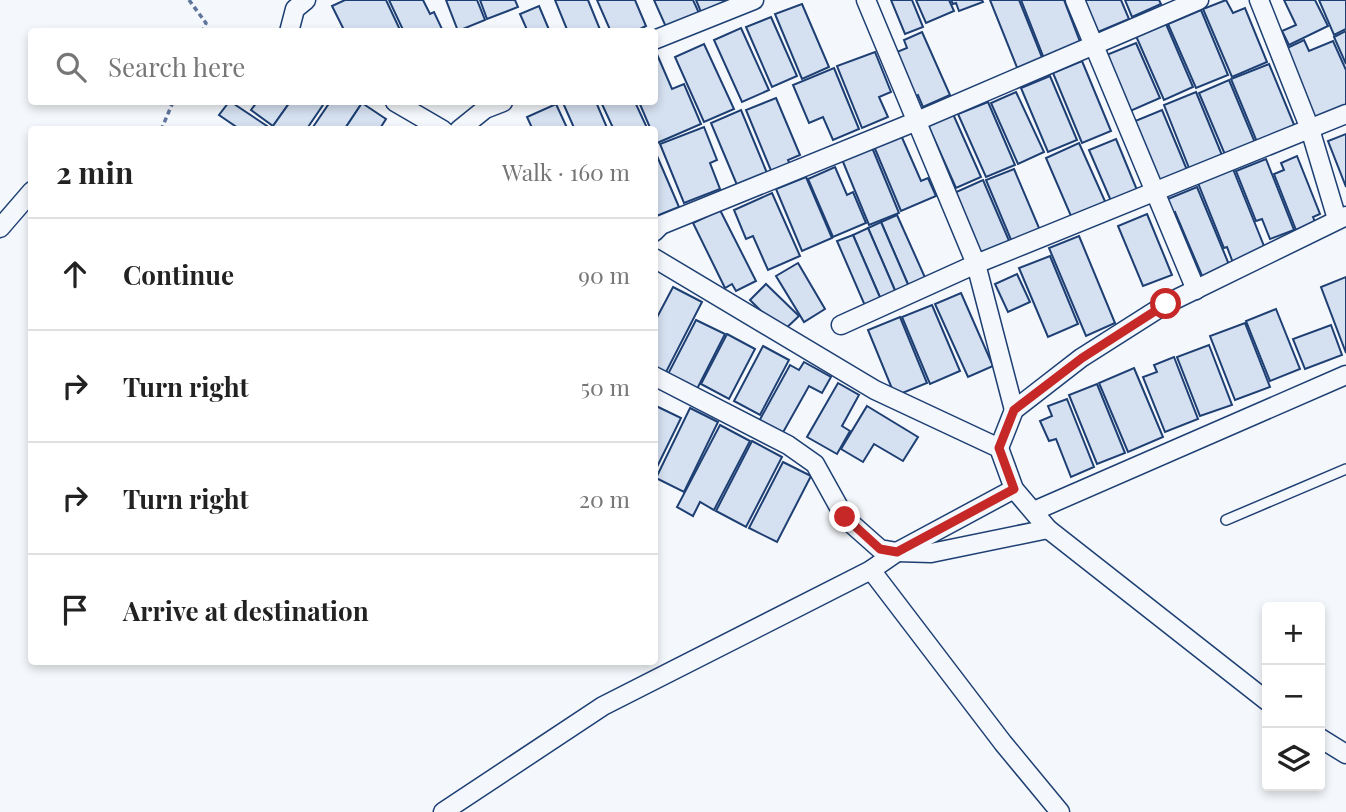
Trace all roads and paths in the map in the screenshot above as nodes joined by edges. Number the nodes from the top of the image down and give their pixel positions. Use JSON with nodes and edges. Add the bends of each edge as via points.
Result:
{"nodes":[{"id":1,"x":189,"y":0,"type":"edge"},
{"id":2,"x":306,"y":0,"type":"edge"},
{"id":3,"x":754,"y":0,"type":"edge"},
{"id":4,"x":866,"y":0,"type":"edge"},
{"id":5,"x":1075,"y":0,"type":"edge"},
{"id":6,"x":1199,"y":0,"type":"edge"},
{"id":7,"x":1259,"y":0,"type":"edge"},
{"id":8,"x":204,"y":28,"type":"edge"},
{"id":9,"x":290,"y":28,"type":"edge"},
{"id":10,"x":658,"y":38,"type":"edge"},
{"id":11,"x":1094,"y":45,"type":"junction"},
{"id":12,"x":172,"y":105,"type":"edge"},
{"id":13,"x":400,"y":105,"type":"edge"},
{"id":14,"x":494,"y":105,"type":"edge"},
{"id":15,"x":1346,"y":114,"type":"edge"},
{"id":16,"x":917,"y":121,"type":"junction"},
{"id":17,"x":164,"y":126,"type":"edge"},
{"id":18,"x":436,"y":126,"type":"edge"},
{"id":19,"x":464,"y":126,"type":"edge"},
{"id":20,"x":1310,"y":130,"type":"junction"},
{"id":21,"x":1155,"y":192,"type":"junction"},
{"id":22,"x":28,"y":195,"type":"edge"},
{"id":23,"x":1342,"y":218,"type":"edge"},
{"id":24,"x":1,"y":225,"type":"edge"},
{"id":25,"x":658,"y":228,"type":"edge"},
{"id":26,"x":658,"y":260,"type":"edge"},
{"id":27,"x":976,"y":264,"type":"junction"},
{"id":28,"x":1196,"y":290,"type":"junction"},
{"id":29,"x":841,"y":325,"type":"dead end"},
{"id":30,"x":1346,"y":374,"type":"edge"},
{"id":31,"x":658,"y":378,"type":"edge"},
{"id":32,"x":1014,"y":410,"type":"junction"},
{"id":33,"x":999,"y":448,"type":"junction"},
{"id":34,"x":1346,"y":469,"type":"edge"},
{"id":35,"x":1014,"y":489,"type":"junction"},
{"id":36,"x":1034,"y":512,"type":"junction"},
{"id":37,"x":1226,"y":520,"type":"dead end"},
{"id":38,"x":1048,"y":529,"type":"junction"},
{"id":39,"x":897,"y":552,"type":"junction"},
{"id":40,"x":871,"y":570,"type":"junction"},
{"id":41,"x":1262,"y":697,"type":"edge"},
{"id":42,"x":1325,"y":741,"type":"edge"},
{"id":43,"x":1346,"y":754,"type":"edge"},
{"id":44,"x":443,"y":812,"type":"edge"},
{"id":45,"x":1060,"y":812,"type":"edge"}],
"edges":[{"from":1,"to":8,"type":"path","via":[[206,23]]},
{"from":2,"to":9,"type":"street","via":[[295,9]]},
{"from":3,"to":10,"type":"street"},
{"from":4,"to":16,"type":"street"},
{"from":5,"to":11,"type":"street"},
{"from":6,"to":11,"type":"street"},
{"from":7,"to":20,"type":"street"},
{"from":11,"to":16,"type":"street"},
{"from":11,"to":21,"type":"street"},
{"from":12,"to":17,"type":"path"},
{"from":13,"to":18,"type":"street"},
{"from":14,"to":19,"type":"street"},
{"from":15,"to":20,"type":"street"},
{"from":16,"to":25,"type":"street"},
{"from":16,"to":27,"type":"street"},
{"from":20,"to":21,"type":"street"},
{"from":20,"to":23,"type":"street"},
{"from":21,"to":27,"type":"street"},
{"from":21,"to":28,"type":"street"},
{"from":22,"to":24,"type":"street"},
{"from":23,"to":28,"type":"street"},
{"from":26,"to":33,"type":"street","via":[[875,390]]},
{"from":27,"to":29,"type":"street"},
{"from":27,"to":32,"type":"street"},
{"from":28,"to":32,"type":"street","via":[[1082,358]]},
{"from":30,"to":36,"type":"street"},
{"from":31,"to":39,"type":"street","via":[[788,445],[815,464],[845,517],[880,549]]},
{"from":32,"to":33,"type":"street"},
{"from":33,"to":35,"type":"street"},
{"from":34,"to":37,"type":"lane"},
{"from":35,"to":36,"type":"street"},
{"from":35,"to":39,"type":"street"},
{"from":36,"to":38,"type":"street"},
{"from":38,"to":39,"type":"street","via":[[931,553]]},
{"from":38,"to":41,"type":"street"},
{"from":39,"to":40,"type":"street"},
{"from":40,"to":44,"type":"street","via":[[603,706]]},
{"from":40,"to":45,"type":"street"},
{"from":42,"to":43,"type":"street"}]}
